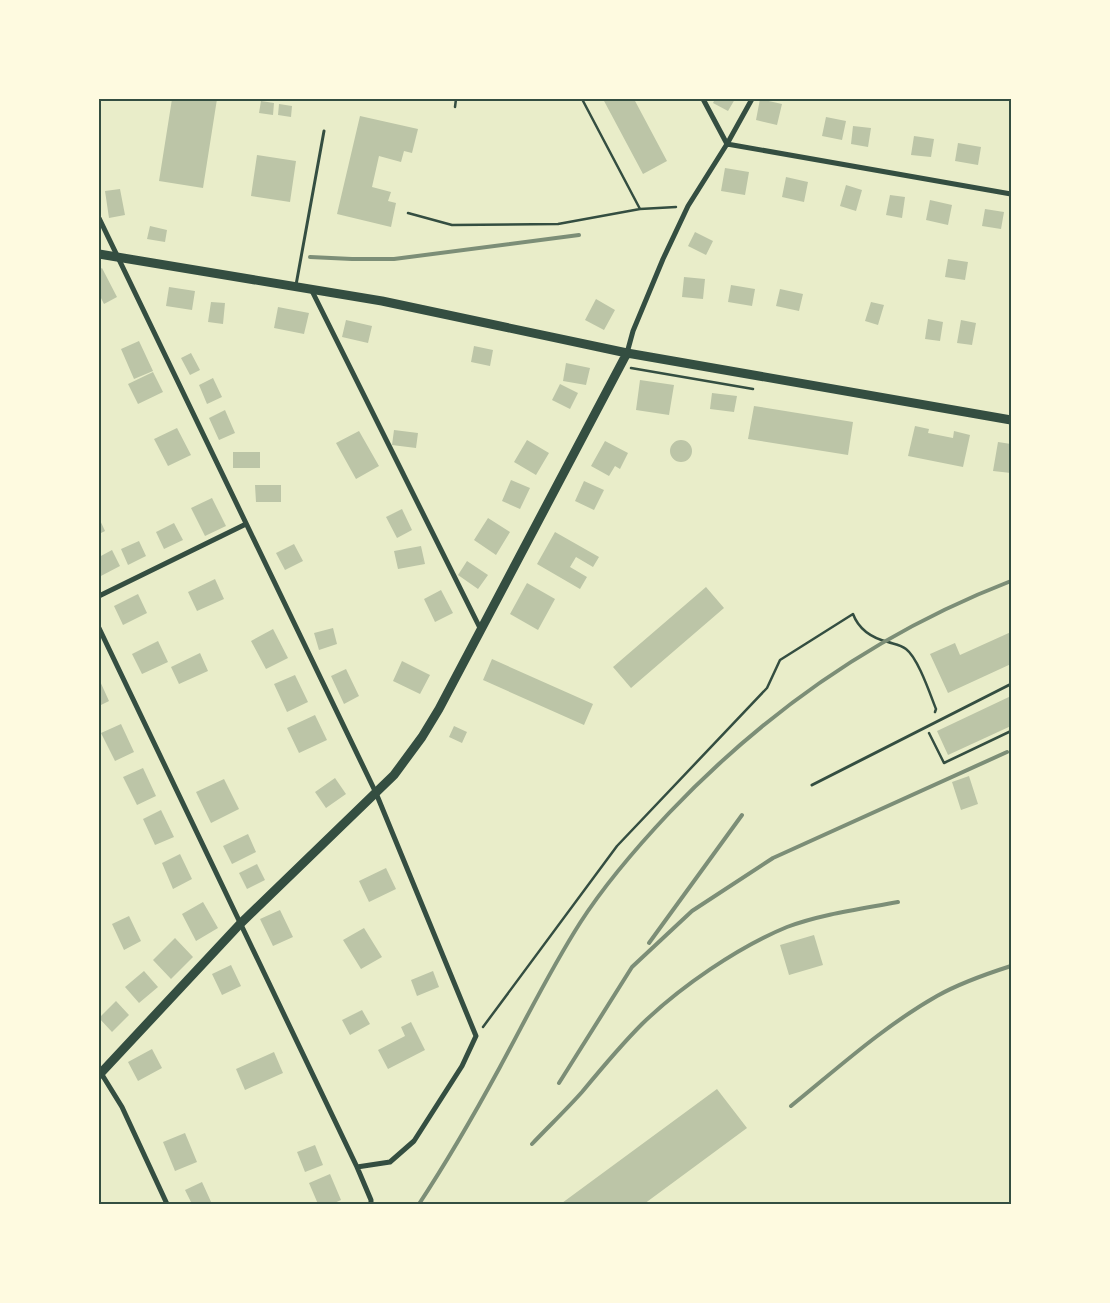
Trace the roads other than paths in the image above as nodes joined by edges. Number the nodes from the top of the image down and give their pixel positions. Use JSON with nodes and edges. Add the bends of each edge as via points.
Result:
{"nodes":[{"id":1,"x":703,"y":99,"type":"edge"},
{"id":2,"x":752,"y":99,"type":"edge"},
{"id":3,"x":324,"y":132,"type":"dead end"},
{"id":4,"x":727,"y":144,"type":"junction"},
{"id":5,"x":1011,"y":194,"type":"edge"},
{"id":6,"x":99,"y":218,"type":"edge"},
{"id":7,"x":99,"y":254,"type":"edge"},
{"id":8,"x":117,"y":257,"type":"junction"},
{"id":9,"x":295,"y":288,"type":"junction"},
{"id":10,"x":312,"y":291,"type":"junction"},
{"id":11,"x":627,"y":353,"type":"junction"},
{"id":12,"x":1011,"y":420,"type":"edge"},
{"id":13,"x":246,"y":524,"type":"junction"},
{"id":14,"x":99,"y":596,"type":"edge"},
{"id":15,"x":99,"y":628,"type":"edge"},
{"id":16,"x":480,"y":628,"type":"junction"},
{"id":17,"x":1011,"y":684,"type":"edge"},
{"id":18,"x":812,"y":785,"type":"dead end"},
{"id":19,"x":376,"y":794,"type":"junction"},
{"id":20,"x":240,"y":924,"type":"junction"},
{"id":21,"x":99,"y":1073,"type":"edge"},
{"id":22,"x":357,"y":1167,"type":"junction"},
{"id":23,"x":167,"y":1204,"type":"edge"},
{"id":24,"x":371,"y":1204,"type":"edge"}],
"edges":[{"from":1,"to":4,"type":"street"},
{"from":2,"to":4,"type":"street"},
{"from":3,"to":9,"type":"lane"},
{"from":4,"to":5,"type":"street"},
{"from":4,"to":11,"type":"street","via":[[688,206],[633,330]]},
{"from":6,"to":8,"type":"street"},
{"from":7,"to":8,"type":"street"},
{"from":8,"to":9,"type":"street"},
{"from":8,"to":13,"type":"street"},
{"from":9,"to":10,"type":"street"},
{"from":10,"to":11,"type":"street","via":[[382,301]]},
{"from":10,"to":16,"type":"street"},
{"from":11,"to":12,"type":"street"},
{"from":11,"to":16,"type":"street"},
{"from":13,"to":14,"type":"street"},
{"from":13,"to":19,"type":"street"},
{"from":15,"to":20,"type":"street"},
{"from":16,"to":19,"type":"street","via":[[422,737]]},
{"from":17,"to":18,"type":"lane"},
{"from":19,"to":20,"type":"street"},
{"from":19,"to":22,"type":"street","via":[[476,1036],[462,1066],[414,1140],[390,1162]]},
{"from":20,"to":21,"type":"street"},
{"from":20,"to":22,"type":"street"},
{"from":21,"to":23,"type":"street","via":[[122,1108]]},
{"from":22,"to":24,"type":"street"}]}
